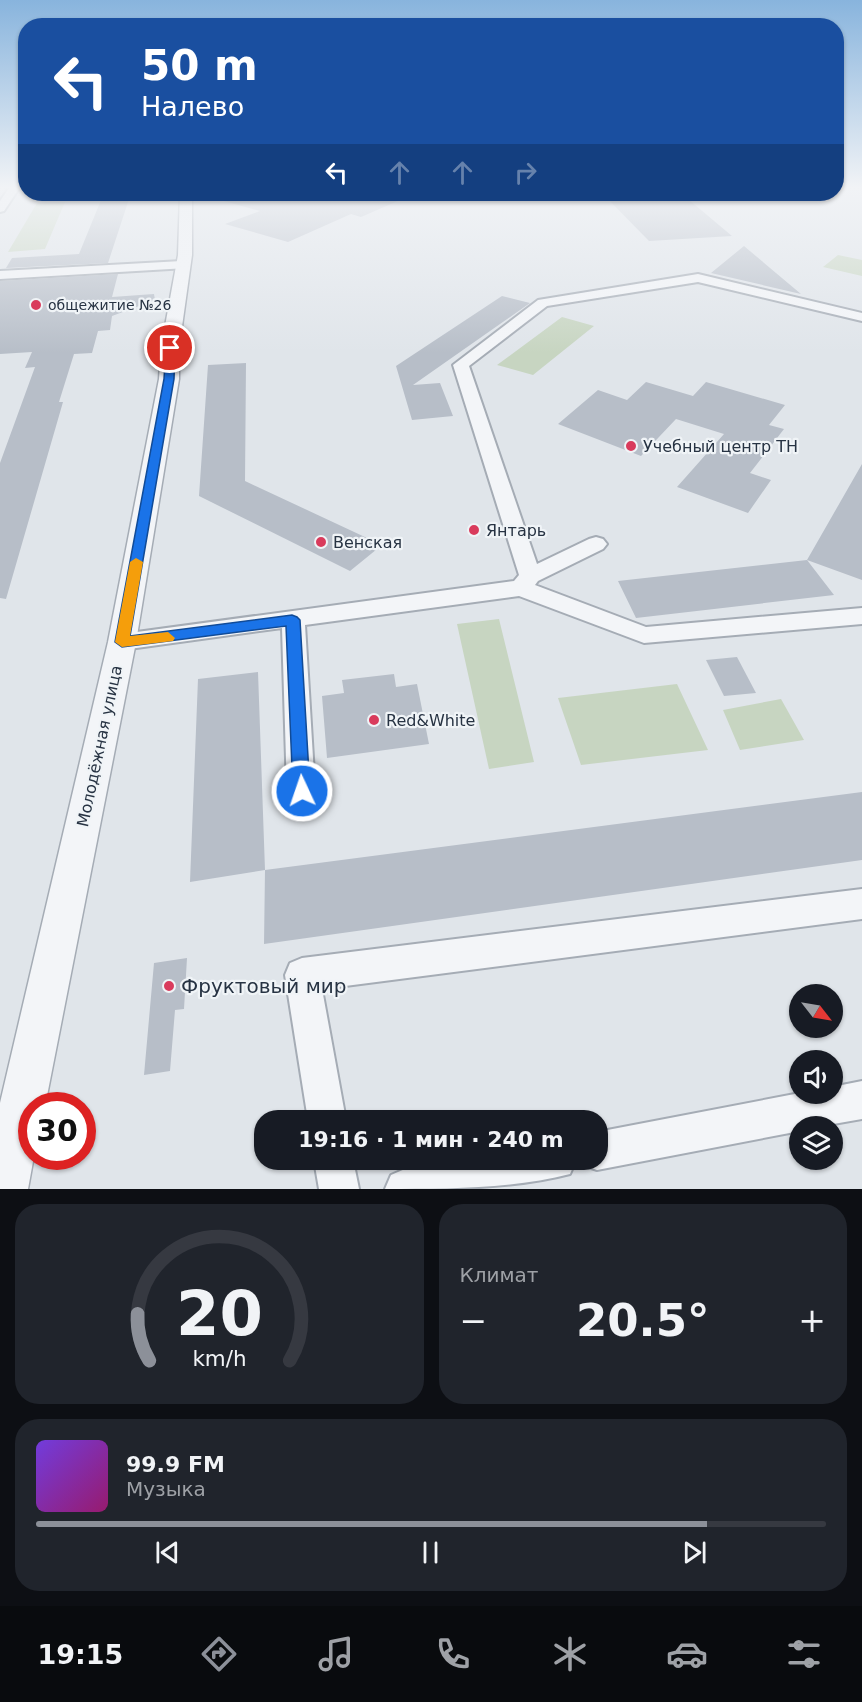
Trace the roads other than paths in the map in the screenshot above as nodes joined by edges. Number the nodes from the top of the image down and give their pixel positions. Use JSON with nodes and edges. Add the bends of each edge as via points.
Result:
{"nodes":[{"id":1,"x":185,"y":242,"type":"edge"},
{"id":2,"x":182,"y":265,"type":"junction"},
{"id":3,"x":0,"y":275,"type":"edge"},
{"id":4,"x":862,"y":317,"type":"edge"},
{"id":5,"x":596,"y":544,"type":"dead end"},
{"id":6,"x":525,"y":582,"type":"junction"},
{"id":7,"x":862,"y":616,"type":"edge"},
{"id":8,"x":292,"y":620,"type":"junction"},
{"id":9,"x":122,"y":642,"type":"junction"},
{"id":10,"x":302,"y":791,"type":"dead end"},
{"id":11,"x":862,"y":904,"type":"edge"},
{"id":12,"x":862,"y":1100,"type":"edge"},
{"id":13,"x":325,"y":1110,"type":"edge"},
{"id":14,"x":608,"y":1149,"type":"edge"},
{"id":15,"x":336,"y":1170,"type":"edge"},
{"id":16,"x":504,"y":1170,"type":"edge"},
{"id":17,"x":4,"y":1189,"type":"edge"},
{"id":18,"x":339,"y":1189,"type":"edge"},
{"id":19,"x":405,"y":1189,"type":"edge"}],
"edges":[{"from":1,"to":2,"type":"street","name":"Молодёжная улица"},
{"from":2,"to":3,"type":"street"},
{"from":2,"to":9,"type":"street","name":"Молодёжная улица","via":[[169,379]]},
{"from":4,"to":6,"type":"street","via":[[698,278],[543,303],[461,365]]},
{"from":5,"to":6,"type":"street"},
{"from":6,"to":7,"type":"street","via":[[644,635]]},
{"from":6,"to":8,"type":"street"},
{"from":8,"to":9,"type":"street"},
{"from":8,"to":10,"type":"street"},
{"from":9,"to":17,"type":"street","name":"Молодёжная улица"},
{"from":11,"to":13,"type":"street","via":[[302,975]]},
{"from":12,"to":14,"type":"street"},
{"from":15,"to":18,"type":"street"},
{"from":16,"to":19,"type":"street"}]}
